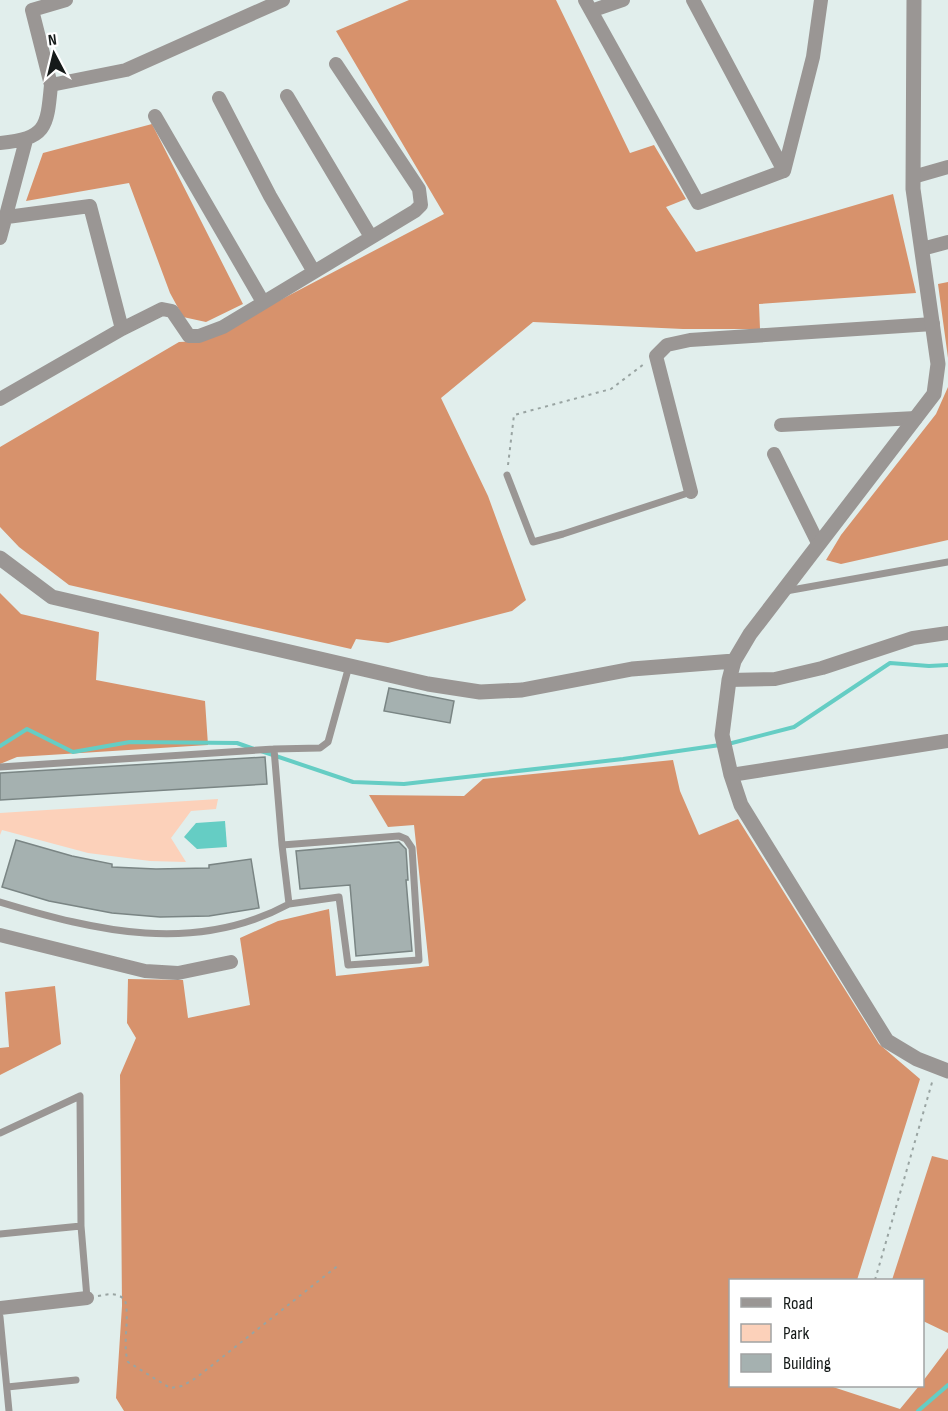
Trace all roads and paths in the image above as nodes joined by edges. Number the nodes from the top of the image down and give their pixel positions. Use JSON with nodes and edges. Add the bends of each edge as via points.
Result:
{"nodes":[{"id":1,"x":66,"y":0,"type":"edge"},
{"id":2,"x":623,"y":0,"type":"edge"},
{"id":3,"x":693,"y":0,"type":"edge"},
{"id":4,"x":821,"y":0,"type":"edge"},
{"id":5,"x":914,"y":0,"type":"edge"},
{"id":6,"x":274,"y":2,"type":"edge"},
{"id":7,"x":588,"y":5,"type":"edge"},
{"id":8,"x":336,"y":64,"type":"dead end"},
{"id":9,"x":51,"y":86,"type":"junction"},
{"id":10,"x":286,"y":96,"type":"dead end"},
{"id":11,"x":219,"y":98,"type":"dead end"},
{"id":12,"x":155,"y":116,"type":"dead end"},
{"id":13,"x":26,"y":140,"type":"junction"},
{"id":14,"x":0,"y":143,"type":"edge"},
{"id":15,"x":948,"y":167,"type":"edge"},
{"id":16,"x":784,"y":171,"type":"junction"},
{"id":17,"x":913,"y":177,"type":"junction"},
{"id":18,"x":7,"y":217,"type":"junction"},
{"id":19,"x":371,"y":237,"type":"junction"},
{"id":20,"x":0,"y":238,"type":"edge"},
{"id":21,"x":948,"y":242,"type":"edge"},
{"id":22,"x":922,"y":249,"type":"junction"},
{"id":23,"x":314,"y":272,"type":"junction"},
{"id":24,"x":263,"y":302,"type":"junction"},
{"id":25,"x":933,"y":324,"type":"junction"},
{"id":26,"x":122,"y":329,"type":"junction"},
{"id":27,"x":656,"y":356,"type":"junction"},
{"id":28,"x":0,"y":399,"type":"edge"},
{"id":29,"x":916,"y":418,"type":"junction"},
{"id":30,"x":781,"y":425,"type":"dead end"},
{"id":31,"x":774,"y":454,"type":"dead end"},
{"id":32,"x":507,"y":475,"type":"joint"},
{"id":33,"x":691,"y":492,"type":"joint"},
{"id":34,"x":818,"y":543,"type":"junction"},
{"id":35,"x":0,"y":558,"type":"edge"},
{"id":36,"x":948,"y":562,"type":"edge"},
{"id":37,"x":781,"y":591,"type":"junction"},
{"id":38,"x":948,"y":633,"type":"edge"},
{"id":39,"x":734,"y":661,"type":"junction"},
{"id":40,"x":349,"y":666,"type":"junction"},
{"id":41,"x":729,"y":680,"type":"junction"},
{"id":42,"x":948,"y":741,"type":"edge"},
{"id":43,"x":274,"y":749,"type":"junction"},
{"id":44,"x":0,"y":766,"type":"edge"},
{"id":45,"x":731,"y":776,"type":"junction"},
{"id":46,"x":282,"y":845,"type":"junction"},
{"id":47,"x":0,"y":902,"type":"edge"},
{"id":48,"x":289,"y":904,"type":"junction"},
{"id":49,"x":0,"y":935,"type":"edge"},
{"id":50,"x":231,"y":962,"type":"dead end"},
{"id":51,"x":942,"y":1069,"type":"edge"},
{"id":52,"x":0,"y":1133,"type":"edge"},
{"id":53,"x":81,"y":1226,"type":"junction"},
{"id":54,"x":0,"y":1234,"type":"edge"},
{"id":55,"x":340,"y":1264,"type":"dead end"},
{"id":56,"x":875,"y":1279,"type":"edge"},
{"id":57,"x":87,"y":1298,"type":"junction"},
{"id":58,"x":0,"y":1308,"type":"edge"},
{"id":59,"x":0,"y":1317,"type":"edge"},
{"id":60,"x":76,"y":1380,"type":"dead end"},
{"id":61,"x":7,"y":1387,"type":"junction"},
{"id":62,"x":9,"y":1411,"type":"edge"}],
"edges":[{"from":1,"to":9,"type":"street","via":[[32,10]]},
{"from":2,"to":7,"type":"street"},
{"from":3,"to":16,"type":"street"},
{"from":4,"to":16,"type":"street","via":[[813,57]]},
{"from":5,"to":17,"type":"street"},
{"from":6,"to":9,"type":"street","via":[[126,70]]},
{"from":7,"to":16,"type":"street","via":[[698,203]]},
{"from":8,"to":19,"type":"street","via":[[419,189],[421,205],[415,211]]},
{"from":9,"to":13,"type":"street","via":[[48,118],[38,133]]},
{"from":10,"to":19,"type":"street"},
{"from":11,"to":23,"type":"street"},
{"from":12,"to":24,"type":"street"},
{"from":13,"to":14,"type":"street"},
{"from":13,"to":18,"type":"street"},
{"from":15,"to":17,"type":"street"},
{"from":17,"to":22,"type":"street"},
{"from":18,"to":20,"type":"street"},
{"from":18,"to":26,"type":"street","via":[[90,206]]},
{"from":19,"to":23,"type":"street"},
{"from":21,"to":22,"type":"street"},
{"from":22,"to":25,"type":"street"},
{"from":23,"to":24,"type":"street"},
{"from":24,"to":26,"type":"street","via":[[223,327],[199,336],[189,336],[172,311],[162,309]]},
{"from":25,"to":27,"type":"street","via":[[690,340],[667,345]]},
{"from":25,"to":29,"type":"street","via":[[938,363],[934,394]]},
{"from":26,"to":28,"type":"street"},
{"from":27,"to":32,"type":"path","via":[[611,390],[514,415]]},
{"from":27,"to":33,"type":"street"},
{"from":29,"to":30,"type":"street"},
{"from":29,"to":34,"type":"street"},
{"from":31,"to":34,"type":"street"},
{"from":32,"to":33,"type":"lane","via":[[533,542]]},
{"from":34,"to":37,"type":"street"},
{"from":35,"to":40,"type":"street","via":[[52,597]]},
{"from":36,"to":37,"type":"lane"},
{"from":37,"to":39,"type":"street"},
{"from":38,"to":41,"type":"street","via":[[913,638],[822,668],[775,678]]},
{"from":39,"to":40,"type":"street","via":[[632,669],[522,690],[480,692]]},
{"from":39,"to":41,"type":"street"},
{"from":40,"to":43,"type":"lane","via":[[328,742],[320,748]]},
{"from":41,"to":45,"type":"street","via":[[722,735]]},
{"from":42,"to":45,"type":"street"},
{"from":43,"to":44,"type":"lane"},
{"from":43,"to":46,"type":"lane"},
{"from":45,"to":51,"type":"street","via":[[741,805],[886,1041]]},
{"from":46,"to":48,"type":"lane"},
{"from":46,"to":48,"type":"lane","via":[[399,836],[406,839],[412,848],[419,960],[348,964],[339,897]]},
{"from":47,"to":48,"type":"lane","via":[[94,928],[153,934],[197,932],[240,924]]},
{"from":49,"to":50,"type":"street","via":[[145,971],[178,973]]},
{"from":51,"to":56,"type":"path"},
{"from":52,"to":53,"type":"lane","via":[[80,1096]]},
{"from":53,"to":54,"type":"lane"},
{"from":53,"to":57,"type":"lane"},
{"from":55,"to":57,"type":"path","via":[[196,1378],[170,1388],[128,1362],[125,1300],[111,1293]]},
{"from":57,"to":58,"type":"street"},
{"from":59,"to":61,"type":"lane"},
{"from":60,"to":61,"type":"lane"},
{"from":61,"to":62,"type":"lane"}]}
